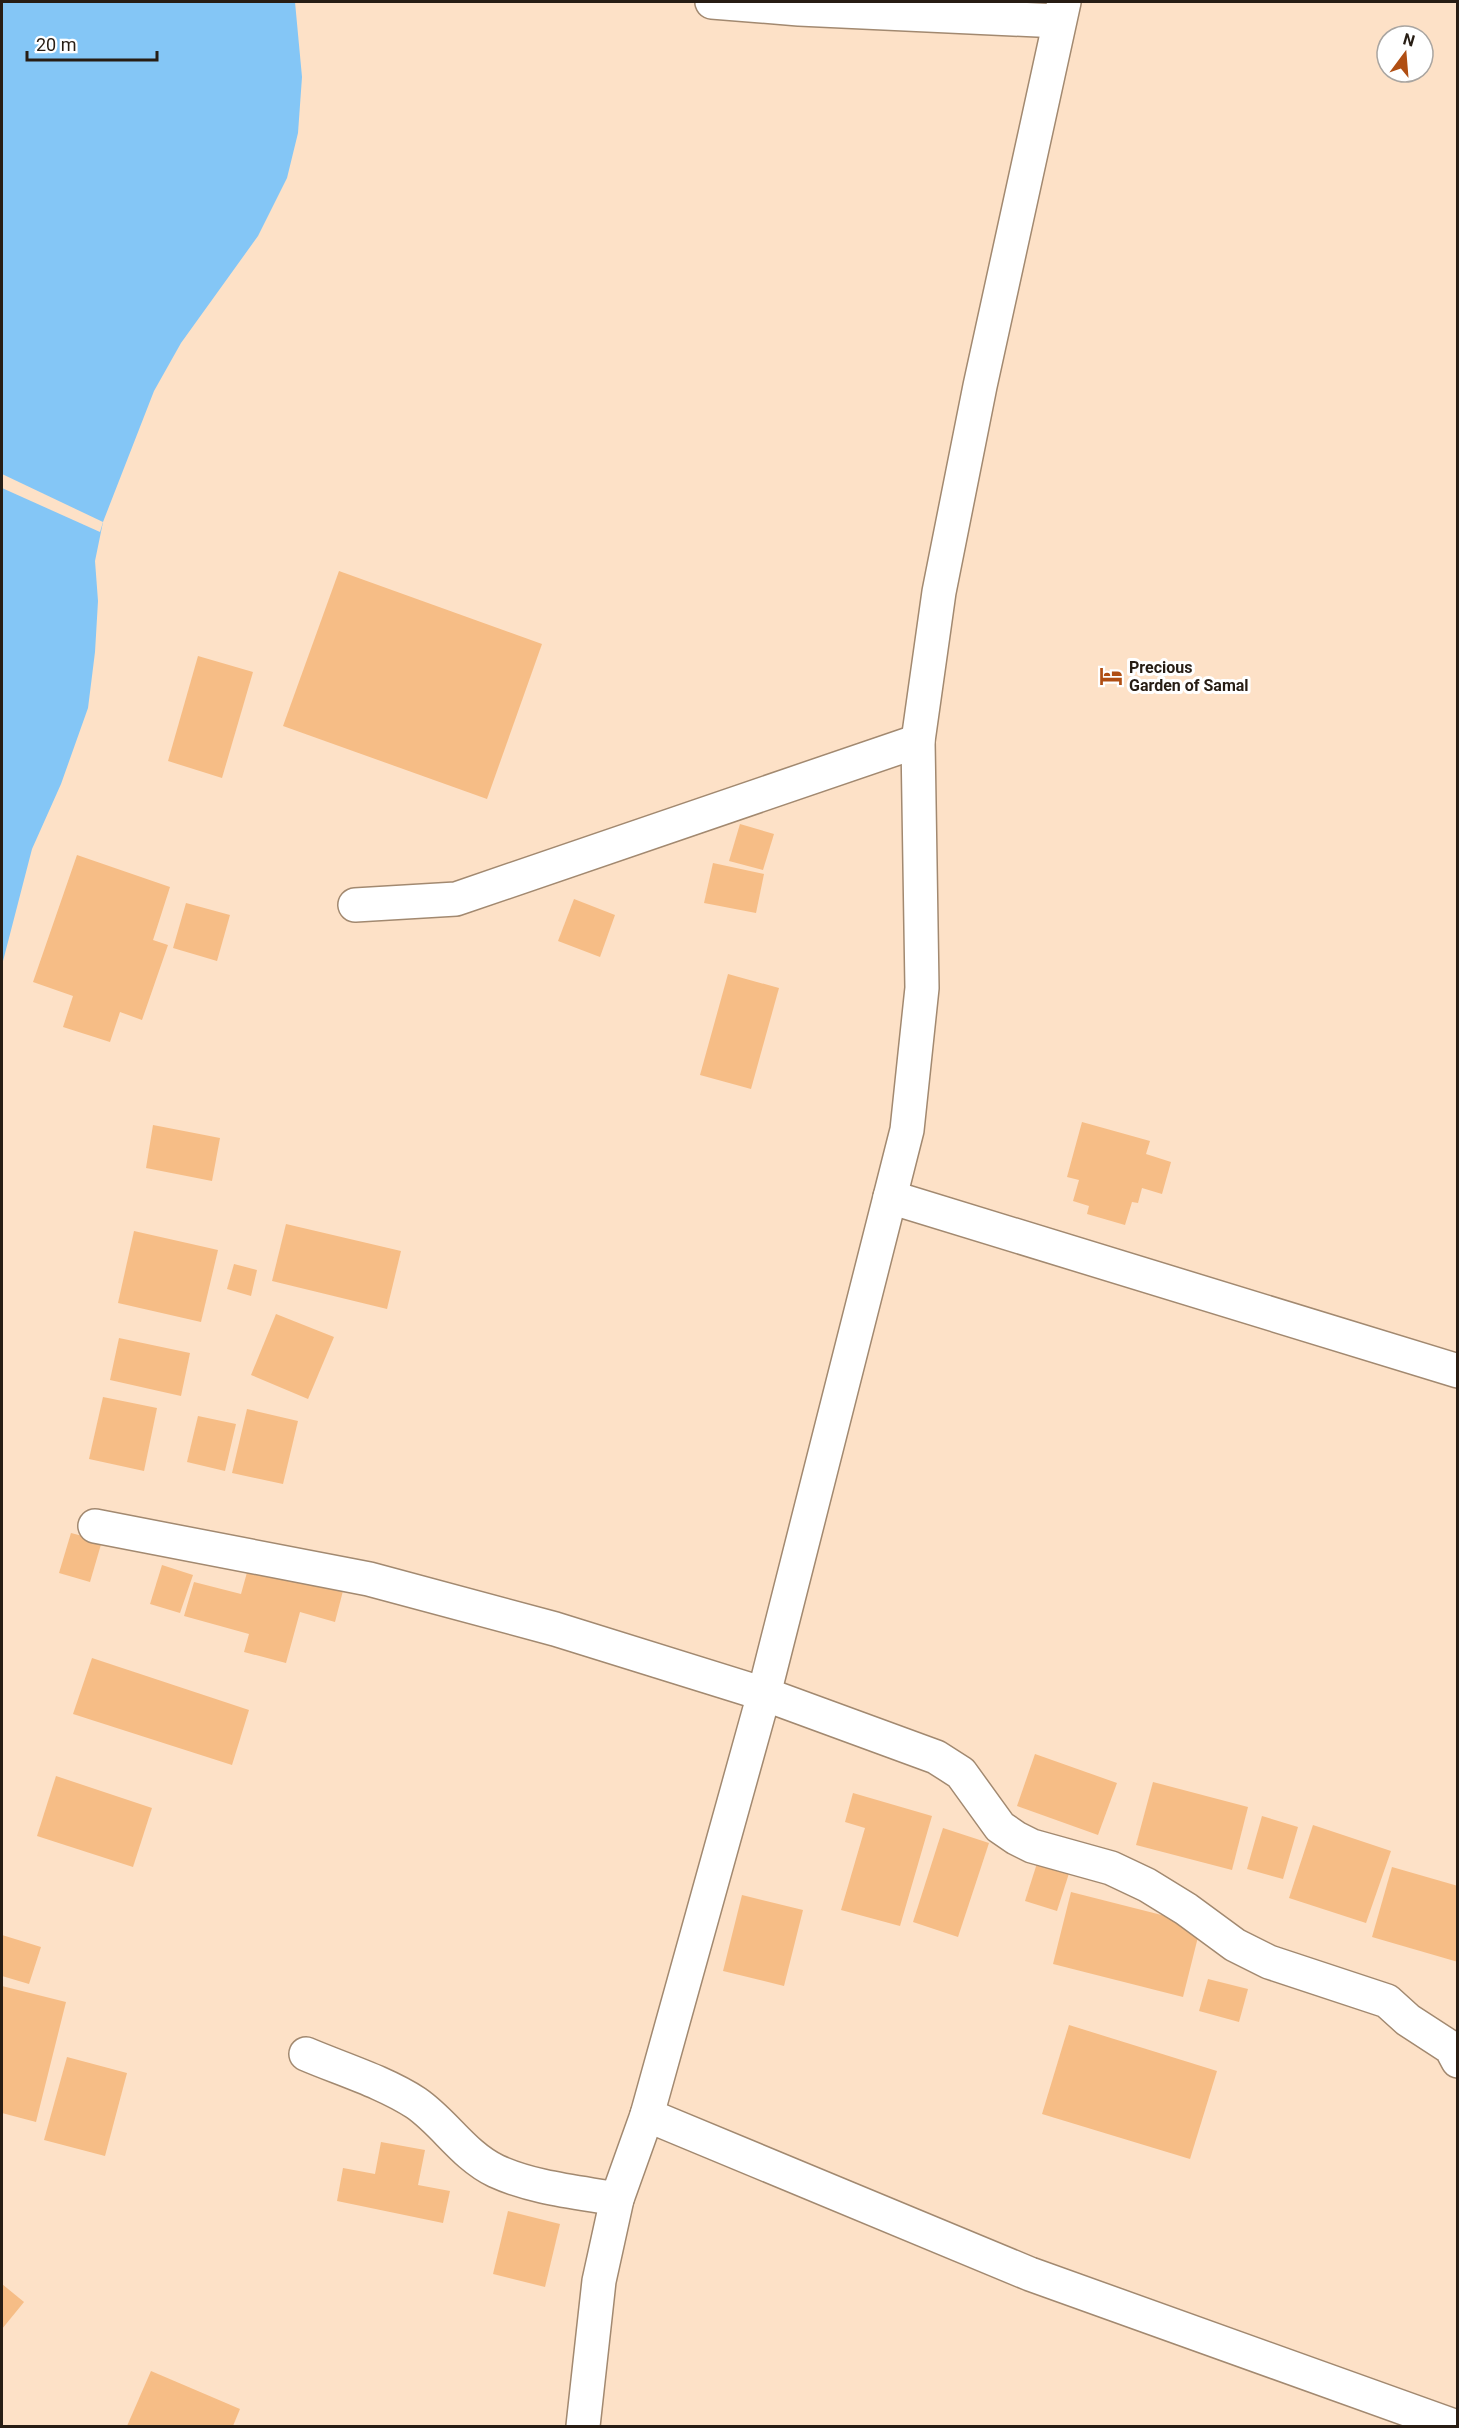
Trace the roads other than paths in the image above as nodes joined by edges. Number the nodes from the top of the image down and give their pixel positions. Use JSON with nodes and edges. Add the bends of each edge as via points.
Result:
{"nodes":[{"id":1,"x":712,"y":2,"type":"edge"},
{"id":2,"x":1062,"y":11,"type":"edge"},
{"id":3,"x":918,"y":741,"type":"junction"},
{"id":4,"x":355,"y":905,"type":"dead end"},
{"id":5,"x":890,"y":1197,"type":"junction"},
{"id":6,"x":1458,"y":1371,"type":"edge"},
{"id":7,"x":95,"y":1526,"type":"dead end"},
{"id":8,"x":764,"y":1694,"type":"junction"},
{"id":9,"x":306,"y":2054,"type":"dead end"},
{"id":10,"x":1458,"y":2061,"type":"edge"},
{"id":11,"x":647,"y":2115,"type":"junction"},
{"id":12,"x":617,"y":2199,"type":"junction"},
{"id":13,"x":583,"y":2427,"type":"edge"},
{"id":14,"x":1454,"y":2427,"type":"edge"}],
"edges":[{"from":1,"to":2,"type":"street","via":[[799,9]]},
{"from":2,"to":3,"type":"street","via":[[941,581]]},
{"from":3,"to":4,"type":"street","via":[[456,899]]},
{"from":3,"to":5,"type":"street","via":[[922,988],[907,1130]]},
{"from":5,"to":6,"type":"street"},
{"from":5,"to":8,"type":"street"},
{"from":7,"to":8,"type":"street","via":[[369,1580],[555,1629]]},
{"from":8,"to":10,"type":"street","via":[[936,1757],[961,1773],[1000,1827],[1016,1838],[1112,1868],[1147,1885],[1235,1945],[1269,1962],[1387,2001],[1450,2048]]},
{"from":8,"to":11,"type":"street"},
{"from":9,"to":12,"type":"street","via":[[417,2104],[474,2158],[496,2171],[524,2182]]},
{"from":11,"to":12,"type":"street"},
{"from":11,"to":14,"type":"street","via":[[1030,2274]]},
{"from":12,"to":13,"type":"street","via":[[599,2281]]}]}
